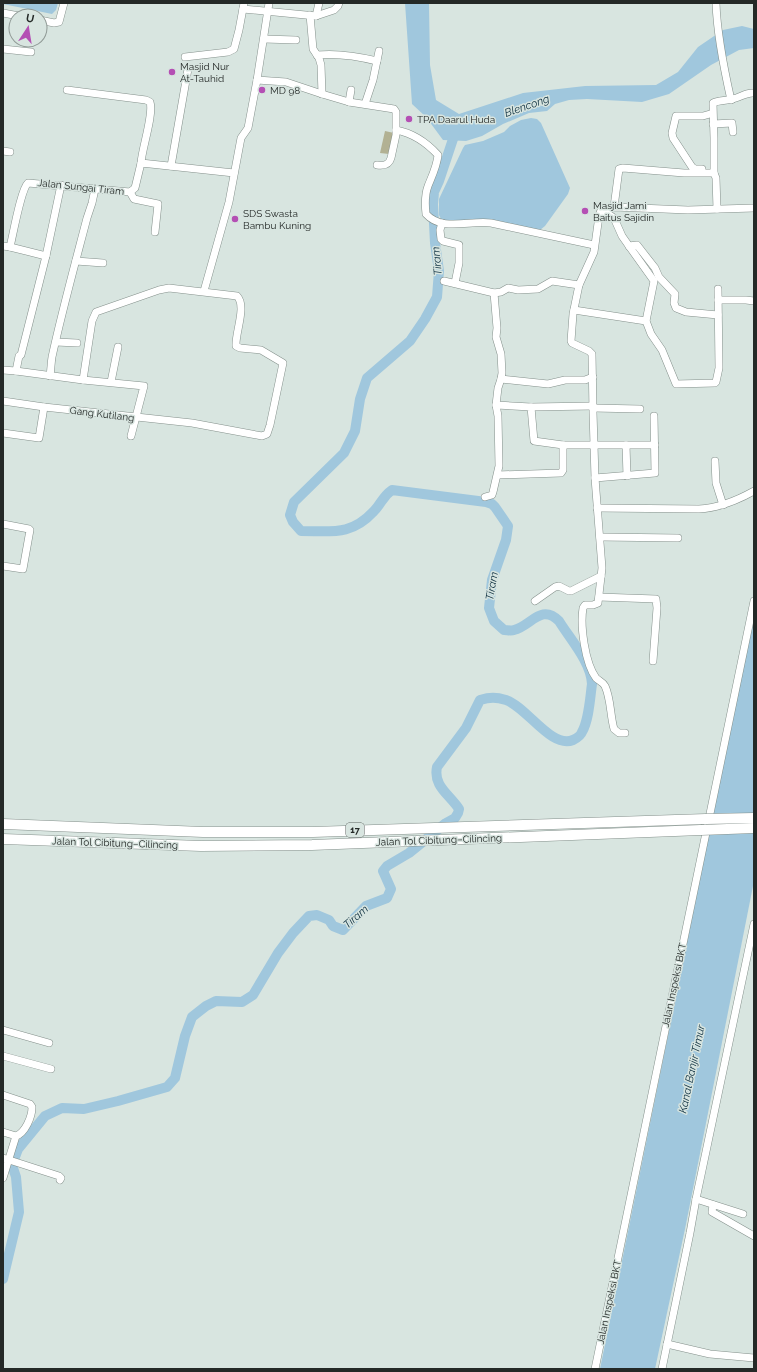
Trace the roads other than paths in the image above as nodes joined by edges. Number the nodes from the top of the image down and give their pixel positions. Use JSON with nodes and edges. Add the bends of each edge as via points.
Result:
{"nodes":[{"id":1,"x":64,"y":3,"type":"edge"},
{"id":2,"x":269,"y":3,"type":"edge"},
{"id":3,"x":319,"y":3,"type":"edge"},
{"id":4,"x":339,"y":3,"type":"edge"},
{"id":5,"x":716,"y":3,"type":"edge"},
{"id":6,"x":244,"y":6,"type":"edge"},
{"id":7,"x":268,"y":12,"type":"junction"},
{"id":8,"x":313,"y":16,"type":"junction"},
{"id":9,"x":48,"y":22,"type":"edge"},
{"id":10,"x":264,"y":39,"type":"junction"},
{"id":11,"x":296,"y":40,"type":"dead end"},
{"id":12,"x":3,"y":50,"type":"edge"},
{"id":13,"x":379,"y":51,"type":"dead end"},
{"id":14,"x":31,"y":52,"type":"dead end"},
{"id":15,"x":317,"y":55,"type":"junction"},
{"id":16,"x":185,"y":57,"type":"dead end"},
{"id":17,"x":377,"y":61,"type":"junction"},
{"id":18,"x":188,"y":69,"type":"dead end"},
{"id":19,"x":257,"y":80,"type":"junction"},
{"id":20,"x":67,"y":90,"type":"dead end"},
{"id":21,"x":351,"y":90,"type":"dead end"},
{"id":22,"x":754,"y":92,"type":"edge"},
{"id":23,"x":322,"y":94,"type":"junction"},
{"id":24,"x":732,"y":100,"type":"junction"},
{"id":25,"x":350,"y":102,"type":"junction"},
{"id":26,"x":364,"y":104,"type":"junction"},
{"id":27,"x":710,"y":114,"type":"dead end"},
{"id":28,"x":713,"y":124,"type":"junction"},
{"id":29,"x":396,"y":130,"type":"junction"},
{"id":30,"x":733,"y":132,"type":"dead end"},
{"id":31,"x":141,"y":163,"type":"junction"},
{"id":32,"x":377,"y":165,"type":"dead end"},
{"id":33,"x":171,"y":166,"type":"junction"},
{"id":34,"x":234,"y":173,"type":"junction"},
{"id":35,"x":713,"y":173,"type":"junction"},
{"id":36,"x":61,"y":185,"type":"junction"},
{"id":37,"x":95,"y":189,"type":"junction"},
{"id":38,"x":130,"y":192,"type":"junction"},
{"id":39,"x":614,"y":207,"type":"junction"},
{"id":40,"x":754,"y":208,"type":"edge"},
{"id":41,"x":717,"y":209,"type":"junction"},
{"id":42,"x":600,"y":213,"type":"junction"},
{"id":43,"x":438,"y":222,"type":"junction"},
{"id":44,"x":155,"y":232,"type":"dead end"},
{"id":45,"x":594,"y":245,"type":"junction"},
{"id":46,"x":629,"y":246,"type":"junction"},
{"id":47,"x":7,"y":247,"type":"edge"},
{"id":48,"x":46,"y":256,"type":"junction"},
{"id":49,"x":76,"y":261,"type":"junction"},
{"id":50,"x":103,"y":263,"type":"dead end"},
{"id":51,"x":444,"y":281,"type":"dead end"},
{"id":52,"x":455,"y":283,"type":"junction"},
{"id":53,"x":579,"y":285,"type":"junction"},
{"id":54,"x":718,"y":288,"type":"dead end"},
{"id":55,"x":204,"y":291,"type":"junction"},
{"id":56,"x":494,"y":293,"type":"junction"},
{"id":57,"x":718,"y":300,"type":"junction"},
{"id":58,"x":754,"y":301,"type":"edge"},
{"id":59,"x":574,"y":310,"type":"junction"},
{"id":60,"x":718,"y":316,"type":"junction"},
{"id":61,"x":646,"y":321,"type":"junction"},
{"id":62,"x":56,"y":342,"type":"junction"},
{"id":63,"x":77,"y":343,"type":"dead end"},
{"id":64,"x":118,"y":347,"type":"dead end"},
{"id":65,"x":3,"y":370,"type":"edge"},
{"id":66,"x":16,"y":370,"type":"junction"},
{"id":67,"x":50,"y":376,"type":"junction"},
{"id":68,"x":593,"y":377,"type":"junction"},
{"id":69,"x":502,"y":379,"type":"junction"},
{"id":70,"x":83,"y":380,"type":"junction"},
{"id":71,"x":111,"y":382,"type":"junction"},
{"id":72,"x":3,"y":401,"type":"edge"},
{"id":73,"x":496,"y":405,"type":"junction"},
{"id":74,"x":44,"y":407,"type":"junction"},
{"id":75,"x":531,"y":407,"type":"junction"},
{"id":76,"x":593,"y":407,"type":"junction"},
{"id":77,"x":640,"y":410,"type":"dead end"},
{"id":78,"x":654,"y":416,"type":"dead end"},
{"id":79,"x":136,"y":418,"type":"junction"},
{"id":80,"x":3,"y":434,"type":"edge"},
{"id":81,"x":131,"y":436,"type":"dead end"},
{"id":82,"x":563,"y":445,"type":"junction"},
{"id":83,"x":594,"y":445,"type":"junction"},
{"id":84,"x":626,"y":445,"type":"junction"},
{"id":85,"x":655,"y":445,"type":"junction"},
{"id":86,"x":715,"y":461,"type":"dead end"},
{"id":87,"x":498,"y":475,"type":"junction"},
{"id":88,"x":627,"y":476,"type":"junction"},
{"id":89,"x":595,"y":478,"type":"junction"},
{"id":90,"x":754,"y":491,"type":"edge"},
{"id":91,"x":485,"y":497,"type":"dead end"},
{"id":92,"x":723,"y":505,"type":"junction"},
{"id":93,"x":597,"y":508,"type":"junction"},
{"id":94,"x":3,"y":524,"type":"edge"},
{"id":95,"x":600,"y":537,"type":"junction"},
{"id":96,"x":678,"y":538,"type":"dead end"},
{"id":97,"x":3,"y":566,"type":"edge"},
{"id":98,"x":601,"y":576,"type":"junction"},
{"id":99,"x":599,"y":597,"type":"junction"},
{"id":100,"x":535,"y":601,"type":"dead end"},
{"id":101,"x":754,"y":601,"type":"edge"},
{"id":102,"x":653,"y":662,"type":"dead end"},
{"id":103,"x":625,"y":733,"type":"dead end"},
{"id":104,"x":754,"y":818,"type":"edge"},
{"id":105,"x":3,"y":824,"type":"edge"},
{"id":106,"x":754,"y":828,"type":"edge"},
{"id":107,"x":3,"y":839,"type":"edge"},
{"id":108,"x":754,"y":924,"type":"edge"},
{"id":109,"x":3,"y":1030,"type":"edge"},
{"id":110,"x":49,"y":1043,"type":"dead end"},
{"id":111,"x":3,"y":1056,"type":"edge"},
{"id":112,"x":51,"y":1070,"type":"dead end"},
{"id":113,"x":3,"y":1095,"type":"edge"},
{"id":114,"x":3,"y":1132,"type":"edge"},
{"id":115,"x":16,"y":1136,"type":"junction"},
{"id":116,"x":7,"y":1160,"type":"edge"},
{"id":117,"x":3,"y":1178,"type":"edge"},
{"id":118,"x":60,"y":1180,"type":"dead end"},
{"id":119,"x":696,"y":1199,"type":"junction"},
{"id":120,"x":713,"y":1205,"type":"junction"},
{"id":121,"x":743,"y":1214,"type":"dead end"},
{"id":122,"x":754,"y":1236,"type":"edge"},
{"id":123,"x":667,"y":1344,"type":"junction"},
{"id":124,"x":754,"y":1358,"type":"edge"},
{"id":125,"x":595,"y":1369,"type":"edge"},
{"id":126,"x":662,"y":1369,"type":"edge"}],
"edges":[{"from":1,"to":9,"type":"street","via":[[59,22]]},
{"from":2,"to":7,"type":"street"},
{"from":3,"to":8,"type":"street"},
{"from":4,"to":8,"type":"street","via":[[334,10]]},
{"from":5,"to":24,"type":"street","via":[[723,60]]},
{"from":6,"to":7,"type":"street"},
{"from":6,"to":16,"type":"street","via":[[233,50]]},
{"from":7,"to":8,"type":"street"},
{"from":7,"to":10,"type":"street"},
{"from":8,"to":15,"type":"street","via":[[313,49]]},
{"from":10,"to":11,"type":"street"},
{"from":10,"to":19,"type":"street"},
{"from":12,"to":14,"type":"street"},
{"from":13,"to":17,"type":"street"},
{"from":15,"to":17,"type":"street","via":[[354,56]]},
{"from":15,"to":23,"type":"street","via":[[321,65]]},
{"from":17,"to":26,"type":"street"},
{"from":18,"to":33,"type":"street"},
{"from":19,"to":23,"type":"street","via":[[286,82]]},
{"from":19,"to":34,"type":"street","via":[[248,128],[241,138]]},
{"from":20,"to":31,"type":"street","name":"Jalan Sungai Tiram","via":[[150,102],[150,116]]},
{"from":21,"to":25,"type":"street"},
{"from":22,"to":24,"type":"street"},
{"from":23,"to":25,"type":"street"},
{"from":24,"to":28,"type":"street","via":[[712,103]]},
{"from":25,"to":26,"type":"street"},
{"from":26,"to":29,"type":"street","via":[[394,109]]},
{"from":27,"to":35,"type":"street","via":[[676,116],[672,135],[694,168],[707,169]]},
{"from":28,"to":30,"type":"street","via":[[732,123]]},
{"from":28,"to":35,"type":"street"},
{"from":29,"to":32,"type":"street","via":[[390,162]]},
{"from":29,"to":43,"type":"street","via":[[416,137],[438,156],[426,196],[426,214]]},
{"from":31,"to":33,"type":"street"},
{"from":31,"to":38,"type":"street","name":"Jalan Sungai Tiram","via":[[135,188]]},
{"from":33,"to":34,"type":"street"},
{"from":34,"to":55,"type":"street","via":[[229,202]]},
{"from":35,"to":39,"type":"street","via":[[621,168]]},
{"from":35,"to":41,"type":"street","via":[[716,178]]},
{"from":36,"to":37,"type":"street","name":"Jalan Sungai Tiram"},
{"from":36,"to":47,"type":"street","name":"Jalan Sungai Tiram","via":[[31,182],[26,185]]},
{"from":36,"to":48,"type":"street"},
{"from":37,"to":38,"type":"street","name":"Jalan Sungai Tiram"},
{"from":37,"to":49,"type":"street"},
{"from":38,"to":44,"type":"street","via":[[134,199],[158,204]]},
{"from":39,"to":41,"type":"street"},
{"from":39,"to":42,"type":"street","via":[[602,208]]},
{"from":40,"to":41,"type":"street"},
{"from":42,"to":45,"type":"street"},
{"from":42,"to":46,"type":"street","via":[[607,213],[614,218]]},
{"from":43,"to":45,"type":"street","via":[[485,222]]},
{"from":43,"to":52,"type":"street","via":[[441,239],[459,245]]},
{"from":45,"to":53,"type":"street","via":[[594,252]]},
{"from":46,"to":60,"type":"street","via":[[637,245],[659,277],[675,294],[676,308],[686,312]]},
{"from":46,"to":61,"type":"street","via":[[654,281]]},
{"from":47,"to":48,"type":"street"},
{"from":48,"to":66,"type":"street"},
{"from":49,"to":50,"type":"street"},
{"from":49,"to":62,"type":"street"},
{"from":51,"to":52,"type":"street"},
{"from":52,"to":56,"type":"street"},
{"from":53,"to":56,"type":"street","via":[[552,281],[538,289],[508,288]]},
{"from":53,"to":59,"type":"street"},
{"from":54,"to":57,"type":"street"},
{"from":55,"to":70,"type":"street","via":[[166,288],[96,312],[92,321]]},
{"from":55,"to":79,"type":"street","name":"Gang Kutilang","via":[[239,298],[241,312],[236,346],[261,350],[282,362],[266,435],[192,423]]},
{"from":56,"to":69,"type":"street","via":[[496,338],[501,354]]},
{"from":57,"to":58,"type":"street"},
{"from":57,"to":60,"type":"street"},
{"from":59,"to":61,"type":"street"},
{"from":59,"to":68,"type":"street","via":[[571,341],[592,352]]},
{"from":60,"to":61,"type":"street","via":[[719,368],[715,383],[676,384]]},
{"from":62,"to":63,"type":"street"},
{"from":62,"to":67,"type":"street"},
{"from":64,"to":71,"type":"street"},
{"from":65,"to":66,"type":"street"},
{"from":66,"to":67,"type":"street"},
{"from":67,"to":70,"type":"street"},
{"from":68,"to":69,"type":"street","via":[[548,384]]},
{"from":68,"to":76,"type":"street"},
{"from":69,"to":73,"type":"street"},
{"from":70,"to":71,"type":"street"},
{"from":71,"to":79,"type":"street","via":[[144,386]]},
{"from":72,"to":74,"type":"street","name":"Gang Kutilang"},
{"from":73,"to":75,"type":"street"},
{"from":73,"to":87,"type":"street"},
{"from":74,"to":79,"type":"street","name":"Gang Kutilang"},
{"from":74,"to":80,"type":"street","via":[[39,438]]},
{"from":75,"to":76,"type":"street"},
{"from":75,"to":82,"type":"street","via":[[534,441]]},
{"from":76,"to":77,"type":"street"},
{"from":76,"to":83,"type":"street"},
{"from":78,"to":85,"type":"street"},
{"from":79,"to":81,"type":"street"},
{"from":82,"to":83,"type":"street"},
{"from":82,"to":87,"type":"street","via":[[561,473]]},
{"from":83,"to":84,"type":"street"},
{"from":83,"to":89,"type":"street"},
{"from":84,"to":85,"type":"street"},
{"from":84,"to":88,"type":"street"},
{"from":85,"to":88,"type":"street","via":[[655,473]]},
{"from":86,"to":92,"type":"street","via":[[716,483]]},
{"from":87,"to":91,"type":"street","via":[[492,495]]},
{"from":88,"to":89,"type":"street"},
{"from":89,"to":93,"type":"street"},
{"from":90,"to":92,"type":"street"},
{"from":92,"to":93,"type":"street","via":[[699,509]]},
{"from":93,"to":95,"type":"street"},
{"from":94,"to":97,"type":"street","via":[[30,530],[23,569]]},
{"from":95,"to":96,"type":"street"},
{"from":95,"to":98,"type":"street"},
{"from":98,"to":99,"type":"street"},
{"from":98,"to":100,"type":"street","via":[[571,591],[555,587]]},
{"from":99,"to":102,"type":"street","via":[[657,599]]},
{"from":99,"to":103,"type":"street","via":[[597,604],[585,605],[583,608],[587,656],[596,678],[606,688],[614,729],[619,733]]},
{"from":101,"to":125,"type":"street","name":"Jalan Inspeksi BKT"},
{"from":104,"to":105,"type":"highway","name":"Jalan Tol Cibitung–Cilincing","number":"17","bridge":true,"via":[[312,832],[203,832]]},
{"from":106,"to":107,"type":"highway","name":"Jalan Tol Cibitung–Cilincing","number":"17","bridge":true,"via":[[201,846]]},
{"from":108,"to":119,"type":"street"},
{"from":109,"to":110,"type":"street"},
{"from":111,"to":112,"type":"street"},
{"from":113,"to":115,"type":"street","via":[[32,1106],[28,1122],[22,1133]]},
{"from":114,"to":115,"type":"street"},
{"from":115,"to":116,"type":"street"},
{"from":116,"to":117,"type":"street"},
{"from":116,"to":118,"type":"street","via":[[59,1176]]},
{"from":119,"to":120,"type":"street"},
{"from":119,"to":123,"type":"street"},
{"from":120,"to":121,"type":"street"},
{"from":120,"to":122,"type":"street","via":[[712,1212]]},
{"from":123,"to":124,"type":"street","via":[[710,1354]]},
{"from":123,"to":126,"type":"street"}]}
